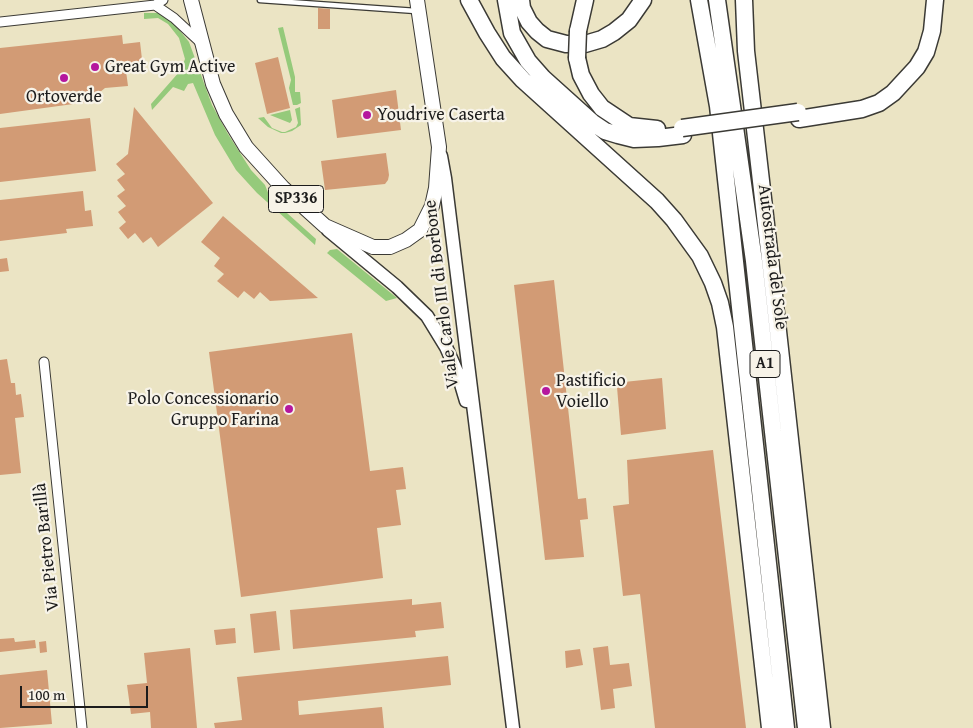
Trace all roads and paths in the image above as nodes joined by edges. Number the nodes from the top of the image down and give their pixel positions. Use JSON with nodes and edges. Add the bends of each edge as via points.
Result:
{"nodes":[{"id":1,"x":163,"y":0,"type":"edge"},
{"id":2,"x":191,"y":0,"type":"edge"},
{"id":3,"x":260,"y":0,"type":"edge"},
{"id":4,"x":469,"y":0,"type":"edge"},
{"id":5,"x":506,"y":0,"type":"edge"},
{"id":6,"x":521,"y":0,"type":"edge"},
{"id":7,"x":585,"y":0,"type":"edge"},
{"id":8,"x":643,"y":0,"type":"edge"},
{"id":9,"x":699,"y":0,"type":"edge"},
{"id":10,"x":717,"y":0,"type":"edge"},
{"id":11,"x":744,"y":0,"type":"edge"},
{"id":12,"x":927,"y":0,"type":"edge"},
{"id":13,"x":935,"y":0,"type":"edge"},
{"id":14,"x":155,"y":5,"type":"junction"},
{"id":15,"x":417,"y":6,"type":"edge"},
{"id":16,"x":0,"y":22,"type":"edge"},
{"id":17,"x":203,"y":44,"type":"junction"},
{"id":18,"x":798,"y":116,"type":"junction"},
{"id":19,"x":682,"y":131,"type":"junction"},
{"id":20,"x":438,"y":147,"type":"junction"},
{"id":21,"x":325,"y":226,"type":"junction"},
{"id":22,"x":44,"y":362,"type":"dead end"},
{"id":23,"x":476,"y":437,"type":"junction"},
{"id":24,"x":82,"y":728,"type":"edge"},
{"id":25,"x":513,"y":728,"type":"edge"},
{"id":26,"x":770,"y":728,"type":"edge"},
{"id":27,"x":786,"y":728,"type":"edge"},
{"id":28,"x":806,"y":728,"type":"edge"},
{"id":29,"x":822,"y":728,"type":"edge"}],
"edges":[{"from":1,"to":14,"type":"street"},
{"from":2,"to":17,"type":"main road","number":"SP336"},
{"from":3,"to":15,"type":"lane"},
{"from":4,"to":26,"type":"highway","via":[[503,58],[523,80],[657,201],[700,256],[713,283],[725,327]]},
{"from":5,"to":19,"type":"highway","via":[[512,33],[528,61],[593,123],[605,131],[634,139],[658,138]]},
{"from":6,"to":8,"type":"highway","via":[[529,22],[547,39],[585,44],[614,32],[629,20]]},
{"from":7,"to":19,"type":"highway","bridge":true,"via":[[578,31],[577,58],[591,94],[602,108],[629,126]]},
{"from":9,"to":27,"type":"highway","name":"Autostrada del Sole","number":"A1","via":[[718,106]]},
{"from":10,"to":28,"type":"highway","name":"Autostrada del Sole","number":"A1","via":[[754,261]]},
{"from":11,"to":29,"type":"highway","via":[[746,52]]},
{"from":12,"to":18,"type":"highway","via":[[921,42],[894,83],[857,103]]},
{"from":13,"to":18,"type":"highway","via":[[932,32],[926,52],[893,93],[862,109]]},
{"from":14,"to":16,"type":"street"},
{"from":14,"to":17,"type":"street"},
{"from":15,"to":20,"type":"main road","number":"SP336"},
{"from":17,"to":21,"type":"main road","number":"SP336","via":[[213,84],[246,147]]},
{"from":18,"to":19,"type":"highway","bridge":true},
{"from":20,"to":21,"type":"main road","number":"SP336","via":[[432,206],[420,230],[406,240],[390,247],[372,247]]},
{"from":20,"to":23,"type":"main road","name":"Viale Carlo III di Borbone","number":"SP336","via":[[445,178]]},
{"from":21,"to":23,"type":"main road","name":"Viale Carlo III di Borbone","number":"SP336","via":[[427,316],[446,346],[458,374]]},
{"from":22,"to":24,"type":"street","name":"Via Pietro Barillà"},
{"from":23,"to":25,"type":"main road","name":"Viale Carlo III di Borbone","number":"SP336"}]}
